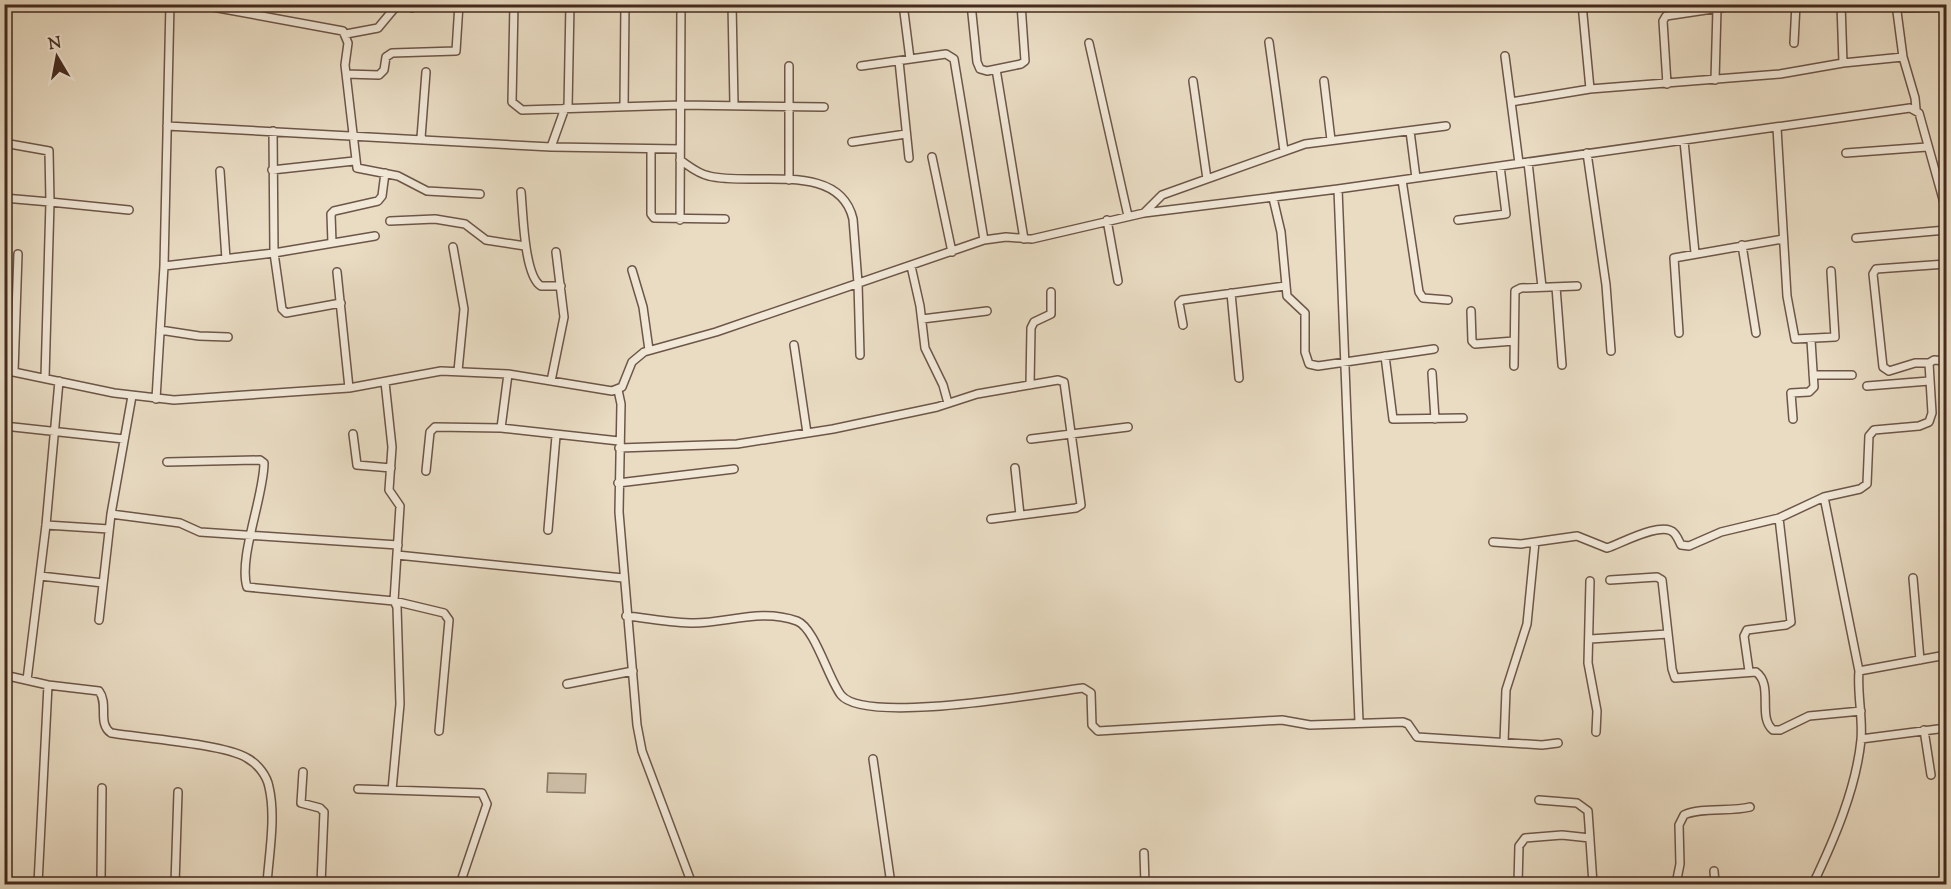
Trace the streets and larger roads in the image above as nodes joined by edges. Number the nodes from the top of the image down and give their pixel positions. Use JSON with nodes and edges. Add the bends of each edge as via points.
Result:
{"nodes":[{"id":1,"x":170,"y":4,"type":"edge"},
{"id":2,"x":196,"y":4,"type":"edge"},
{"id":3,"x":398,"y":4,"type":"edge"},
{"id":4,"x":459,"y":4,"type":"edge"},
{"id":5,"x":514,"y":4,"type":"edge"},
{"id":6,"x":570,"y":4,"type":"edge"},
{"id":7,"x":625,"y":4,"type":"edge"},
{"id":8,"x":681,"y":4,"type":"edge"},
{"id":9,"x":732,"y":4,"type":"edge"},
{"id":10,"x":903,"y":4,"type":"edge"},
{"id":11,"x":971,"y":4,"type":"edge"},
{"id":12,"x":1021,"y":4,"type":"edge"},
{"id":13,"x":1582,"y":4,"type":"edge"},
{"id":14,"x":1746,"y":4,"type":"edge"},
{"id":15,"x":1796,"y":4,"type":"edge"},
{"id":16,"x":1842,"y":4,"type":"edge"},
{"id":17,"x":1896,"y":6,"type":"edge"},
{"id":18,"x":1947,"y":7,"type":"edge"},
{"id":19,"x":1685,"y":9,"type":"edge"},
{"id":20,"x":1717,"y":9,"type":"junction"},
{"id":21,"x":346,"y":34,"type":"junction"},
{"id":22,"x":1269,"y":42,"type":"dead end"},
{"id":23,"x":1089,"y":43,"type":"dead end"},
{"id":24,"x":1794,"y":43,"type":"dead end"},
{"id":25,"x":1505,"y":56,"type":"dead end"},
{"id":26,"x":1903,"y":57,"type":"junction"},
{"id":27,"x":910,"y":59,"type":"junction"},
{"id":28,"x":899,"y":61,"type":"junction"},
{"id":29,"x":1843,"y":63,"type":"junction"},
{"id":30,"x":789,"y":66,"type":"dead end"},
{"id":31,"x":861,"y":66,"type":"dead end"},
{"id":32,"x":996,"y":69,"type":"junction"},
{"id":33,"x":426,"y":72,"type":"dead end"},
{"id":34,"x":346,"y":74,"type":"junction"},
{"id":35,"x":1715,"y":80,"type":"junction"},
{"id":36,"x":1193,"y":81,"type":"dead end"},
{"id":37,"x":1324,"y":81,"type":"dead end"},
{"id":38,"x":1667,"y":84,"type":"junction"},
{"id":39,"x":1590,"y":89,"type":"junction"},
{"id":40,"x":1511,"y":102,"type":"junction"},
{"id":41,"x":681,"y":105,"type":"junction"},
{"id":42,"x":734,"y":105,"type":"junction"},
{"id":43,"x":624,"y":106,"type":"junction"},
{"id":44,"x":788,"y":106,"type":"junction"},
{"id":45,"x":824,"y":107,"type":"dead end"},
{"id":46,"x":566,"y":108,"type":"junction"},
{"id":47,"x":1916,"y":109,"type":"junction"},
{"id":48,"x":167,"y":126,"type":"junction"},
{"id":49,"x":1446,"y":126,"type":"dead end"},
{"id":50,"x":1777,"y":128,"type":"junction"},
{"id":51,"x":1410,"y":130,"type":"junction"},
{"id":52,"x":273,"y":131,"type":"junction"},
{"id":53,"x":355,"y":135,"type":"junction"},
{"id":54,"x":906,"y":135,"type":"junction"},
{"id":55,"x":421,"y":138,"type":"junction"},
{"id":56,"x":1331,"y":140,"type":"junction"},
{"id":57,"x":1684,"y":141,"type":"junction"},
{"id":58,"x":852,"y":142,"type":"dead end"},
{"id":59,"x":4,"y":143,"type":"edge"},
{"id":60,"x":551,"y":147,"type":"junction"},
{"id":61,"x":1927,"y":147,"type":"junction"},
{"id":62,"x":651,"y":149,"type":"junction"},
{"id":63,"x":680,"y":149,"type":"junction"},
{"id":64,"x":1284,"y":151,"type":"junction"},
{"id":65,"x":1587,"y":153,"type":"junction"},
{"id":66,"x":1846,"y":153,"type":"dead end"},
{"id":67,"x":932,"y":157,"type":"dead end"},
{"id":68,"x":909,"y":158,"type":"dead end"},
{"id":69,"x":680,"y":160,"type":"junction"},
{"id":70,"x":354,"y":161,"type":"junction"},
{"id":71,"x":1528,"y":162,"type":"junction"},
{"id":72,"x":1519,"y":163,"type":"junction"},
{"id":73,"x":1500,"y":166,"type":"junction"},
{"id":74,"x":272,"y":170,"type":"junction"},
{"id":75,"x":220,"y":171,"type":"dead end"},
{"id":76,"x":385,"y":172,"type":"junction"},
{"id":77,"x":1416,"y":178,"type":"junction"},
{"id":78,"x":1207,"y":179,"type":"junction"},
{"id":79,"x":789,"y":180,"type":"junction"},
{"id":80,"x":1402,"y":180,"type":"junction"},
{"id":81,"x":1338,"y":189,"type":"junction"},
{"id":82,"x":521,"y":192,"type":"dead end"},
{"id":83,"x":480,"y":194,"type":"dead end"},
{"id":84,"x":4,"y":198,"type":"edge"},
{"id":85,"x":1273,"y":198,"type":"junction"},
{"id":86,"x":50,"y":202,"type":"junction"},
{"id":87,"x":129,"y":210,"type":"dead end"},
{"id":88,"x":1947,"y":210,"type":"edge"},
{"id":89,"x":1143,"y":213,"type":"junction"},
{"id":90,"x":1128,"y":216,"type":"junction"},
{"id":91,"x":725,"y":219,"type":"dead end"},
{"id":92,"x":680,"y":220,"type":"junction"},
{"id":93,"x":1107,"y":220,"type":"junction"},
{"id":94,"x":1458,"y":220,"type":"dead end"},
{"id":95,"x":390,"y":221,"type":"dead end"},
{"id":96,"x":1947,"y":230,"type":"edge"},
{"id":97,"x":375,"y":236,"type":"dead end"},
{"id":98,"x":1856,"y":238,"type":"dead end"},
{"id":99,"x":1024,"y":239,"type":"junction"},
{"id":100,"x":1783,"y":239,"type":"junction"},
{"id":101,"x":984,"y":240,"type":"junction"},
{"id":102,"x":332,"y":243,"type":"junction"},
{"id":103,"x":1742,"y":245,"type":"junction"},
{"id":104,"x":525,"y":246,"type":"junction"},
{"id":105,"x":453,"y":247,"type":"dead end"},
{"id":106,"x":556,"y":252,"type":"dead end"},
{"id":107,"x":952,"y":252,"type":"junction"},
{"id":108,"x":274,"y":253,"type":"junction"},
{"id":109,"x":1695,"y":253,"type":"junction"},
{"id":110,"x":18,"y":254,"type":"dead end"},
{"id":111,"x":226,"y":260,"type":"junction"},
{"id":112,"x":1947,"y":264,"type":"edge"},
{"id":113,"x":164,"y":266,"type":"junction"},
{"id":114,"x":911,"y":266,"type":"junction"},
{"id":115,"x":632,"y":270,"type":"dead end"},
{"id":116,"x":1830,"y":271,"type":"dead end"},
{"id":117,"x":337,"y":272,"type":"dead end"},
{"id":118,"x":1118,"y":281,"type":"dead end"},
{"id":119,"x":858,"y":283,"type":"junction"},
{"id":120,"x":561,"y":286,"type":"junction"},
{"id":121,"x":1285,"y":286,"type":"junction"},
{"id":122,"x":1577,"y":286,"type":"dead end"},
{"id":123,"x":1542,"y":287,"type":"junction"},
{"id":124,"x":1556,"y":287,"type":"junction"},
{"id":125,"x":1051,"y":292,"type":"dead end"},
{"id":126,"x":1231,"y":293,"type":"junction"},
{"id":127,"x":1448,"y":300,"type":"dead end"},
{"id":128,"x":341,"y":303,"type":"junction"},
{"id":129,"x":1471,"y":310,"type":"dead end"},
{"id":130,"x":987,"y":311,"type":"dead end"},
{"id":131,"x":922,"y":319,"type":"junction"},
{"id":132,"x":1183,"y":325,"type":"dead end"},
{"id":133,"x":160,"y":330,"type":"junction"},
{"id":134,"x":1679,"y":333,"type":"dead end"},
{"id":135,"x":1756,"y":333,"type":"dead end"},
{"id":136,"x":228,"y":337,"type":"dead end"},
{"id":137,"x":1811,"y":340,"type":"junction"},
{"id":138,"x":1514,"y":341,"type":"junction"},
{"id":139,"x":794,"y":345,"type":"dead end"},
{"id":140,"x":1434,"y":349,"type":"dead end"},
{"id":141,"x":649,"y":350,"type":"junction"},
{"id":142,"x":1611,"y":351,"type":"dead end"},
{"id":143,"x":860,"y":355,"type":"dead end"},
{"id":144,"x":1385,"y":356,"type":"junction"},
{"id":145,"x":1947,"y":361,"type":"edge"},
{"id":146,"x":1346,"y":362,"type":"junction"},
{"id":147,"x":1929,"y":363,"type":"junction"},
{"id":148,"x":1562,"y":364,"type":"dead end"},
{"id":149,"x":1514,"y":366,"type":"dead end"},
{"id":150,"x":4,"y":370,"type":"edge"},
{"id":151,"x":458,"y":371,"type":"junction"},
{"id":152,"x":14,"y":372,"type":"junction"},
{"id":153,"x":1432,"y":373,"type":"dead end"},
{"id":154,"x":508,"y":374,"type":"junction"},
{"id":155,"x":1813,"y":375,"type":"junction"},
{"id":156,"x":1852,"y":375,"type":"dead end"},
{"id":157,"x":45,"y":378,"type":"junction"},
{"id":158,"x":1239,"y":378,"type":"dead end"},
{"id":159,"x":59,"y":381,"type":"junction"},
{"id":160,"x":551,"y":381,"type":"junction"},
{"id":161,"x":1929,"y":381,"type":"junction"},
{"id":162,"x":385,"y":382,"type":"junction"},
{"id":163,"x":1030,"y":385,"type":"junction"},
{"id":164,"x":1867,"y":386,"type":"dead end"},
{"id":165,"x":349,"y":388,"type":"junction"},
{"id":166,"x":618,"y":390,"type":"junction"},
{"id":167,"x":132,"y":396,"type":"junction"},
{"id":168,"x":156,"y":399,"type":"junction"},
{"id":169,"x":948,"y":403,"type":"junction"},
{"id":170,"x":1463,"y":418,"type":"dead end"},
{"id":171,"x":1435,"y":419,"type":"junction"},
{"id":172,"x":1793,"y":419,"type":"dead end"},
{"id":173,"x":4,"y":426,"type":"edge"},
{"id":174,"x":1128,"y":427,"type":"dead end"},
{"id":175,"x":501,"y":428,"type":"junction"},
{"id":176,"x":54,"y":432,"type":"junction"},
{"id":177,"x":807,"y":433,"type":"junction"},
{"id":178,"x":353,"y":434,"type":"dead end"},
{"id":179,"x":1072,"y":434,"type":"junction"},
{"id":180,"x":556,"y":436,"type":"junction"},
{"id":181,"x":124,"y":439,"type":"junction"},
{"id":182,"x":1031,"y":439,"type":"dead end"},
{"id":183,"x":619,"y":445,"type":"junction"},
{"id":184,"x":167,"y":462,"type":"dead end"},
{"id":185,"x":391,"y":468,"type":"junction"},
{"id":186,"x":1015,"y":468,"type":"dead end"},
{"id":187,"x":734,"y":469,"type":"dead end"},
{"id":188,"x":426,"y":471,"type":"dead end"},
{"id":189,"x":618,"y":483,"type":"junction"},
{"id":190,"x":1824,"y":497,"type":"junction"},
{"id":191,"x":111,"y":514,"type":"junction"},
{"id":192,"x":1020,"y":515,"type":"junction"},
{"id":193,"x":1779,"y":518,"type":"junction"},
{"id":194,"x":991,"y":519,"type":"dead end"},
{"id":195,"x":46,"y":525,"type":"junction"},
{"id":196,"x":109,"y":529,"type":"junction"},
{"id":197,"x":548,"y":530,"type":"dead end"},
{"id":198,"x":250,"y":537,"type":"junction"},
{"id":199,"x":1493,"y":542,"type":"dead end"},
{"id":200,"x":1535,"y":542,"type":"junction"},
{"id":201,"x":398,"y":545,"type":"junction"},
{"id":202,"x":397,"y":555,"type":"junction"},
{"id":203,"x":40,"y":576,"type":"junction"},
{"id":204,"x":623,"y":578,"type":"junction"},
{"id":205,"x":1913,"y":578,"type":"dead end"},
{"id":206,"x":1610,"y":580,"type":"dead end"},
{"id":207,"x":1590,"y":581,"type":"dead end"},
{"id":208,"x":103,"y":583,"type":"junction"},
{"id":209,"x":394,"y":601,"type":"junction"},
{"id":210,"x":626,"y":616,"type":"junction"},
{"id":211,"x":99,"y":620,"type":"dead end"},
{"id":212,"x":1668,"y":634,"type":"junction"},
{"id":213,"x":1590,"y":639,"type":"junction"},
{"id":214,"x":1947,"y":656,"type":"edge"},
{"id":215,"x":1920,"y":660,"type":"junction"},
{"id":216,"x":633,"y":671,"type":"junction"},
{"id":217,"x":1749,"y":671,"type":"junction"},
{"id":218,"x":1859,"y":671,"type":"junction"},
{"id":219,"x":4,"y":675,"type":"edge"},
{"id":220,"x":27,"y":680,"type":"junction"},
{"id":221,"x":567,"y":684,"type":"dead end"},
{"id":222,"x":48,"y":685,"type":"junction"},
{"id":223,"x":1861,"y":711,"type":"junction"},
{"id":224,"x":1359,"y":722,"type":"junction"},
{"id":225,"x":1947,"y":728,"type":"edge"},
{"id":226,"x":1924,"y":730,"type":"junction"},
{"id":227,"x":439,"y":731,"type":"dead end"},
{"id":228,"x":1596,"y":732,"type":"dead end"},
{"id":229,"x":1861,"y":739,"type":"junction"},
{"id":230,"x":1504,"y":742,"type":"junction"},
{"id":231,"x":1558,"y":743,"type":"dead end"},
{"id":232,"x":873,"y":759,"type":"dead end"},
{"id":233,"x":303,"y":772,"type":"dead end"},
{"id":234,"x":1931,"y":775,"type":"dead end"},
{"id":235,"x":102,"y":788,"type":"dead end"},
{"id":236,"x":358,"y":789,"type":"dead end"},
{"id":237,"x":392,"y":790,"type":"junction"},
{"id":238,"x":178,"y":792,"type":"dead end"},
{"id":239,"x":1539,"y":800,"type":"dead end"},
{"id":240,"x":1750,"y":807,"type":"dead end"},
{"id":241,"x":1590,"y":838,"type":"junction"},
{"id":242,"x":1144,"y":853,"type":"dead end"},
{"id":243,"x":1714,"y":871,"type":"dead end"},
{"id":244,"x":38,"y":885,"type":"edge"},
{"id":245,"x":141,"y":885,"type":"edge"},
{"id":246,"x":175,"y":885,"type":"edge"},
{"id":247,"x":267,"y":885,"type":"edge"},
{"id":248,"x":321,"y":885,"type":"edge"},
{"id":249,"x":460,"y":885,"type":"edge"},
{"id":250,"x":692,"y":885,"type":"edge"},
{"id":251,"x":891,"y":885,"type":"edge"},
{"id":252,"x":1145,"y":885,"type":"edge"},
{"id":253,"x":1518,"y":885,"type":"edge"},
{"id":254,"x":1593,"y":885,"type":"edge"},
{"id":255,"x":1676,"y":885,"type":"edge"},
{"id":256,"x":1715,"y":885,"type":"edge"},
{"id":257,"x":1813,"y":885,"type":"edge"}],
"edges":[{"from":1,"to":48,"type":"street"},
{"from":2,"to":21,"type":"street"},
{"from":3,"to":21,"type":"street","via":[[378,28]]},
{"from":4,"to":34,"type":"street","via":[[456,51],[392,53],[386,57],[379,75]]},
{"from":5,"to":46,"type":"street","via":[[513,105],[522,110]]},
{"from":6,"to":46,"type":"street"},
{"from":7,"to":43,"type":"street"},
{"from":8,"to":41,"type":"street"},
{"from":9,"to":42,"type":"street"},
{"from":10,"to":27,"type":"street"},
{"from":11,"to":32,"type":"street","via":[[978,67],[984,71]]},
{"from":12,"to":32,"type":"street","via":[[1027,57],[1021,64]]},
{"from":13,"to":39,"type":"street"},
{"from":14,"to":20,"type":"street"},
{"from":15,"to":24,"type":"street"},
{"from":16,"to":29,"type":"street"},
{"from":17,"to":18,"type":"street"},
{"from":17,"to":26,"type":"street"},
{"from":19,"to":20,"type":"street"},
{"from":19,"to":38,"type":"street","via":[[1669,14],[1663,21]]},
{"from":20,"to":35,"type":"street"},
{"from":21,"to":34,"type":"street"},
{"from":22,"to":64,"type":"street"},
{"from":23,"to":90,"type":"street"},
{"from":25,"to":40,"type":"street"},
{"from":26,"to":29,"type":"street"},
{"from":26,"to":47,"type":"street"},
{"from":27,"to":28,"type":"street"},
{"from":27,"to":101,"type":"street","via":[[946,54],[954,59]]},
{"from":28,"to":31,"type":"street"},
{"from":28,"to":54,"type":"street"},
{"from":29,"to":35,"type":"street"},
{"from":30,"to":44,"type":"street"},
{"from":32,"to":99,"type":"street"},
{"from":33,"to":55,"type":"street"},
{"from":34,"to":53,"type":"street"},
{"from":35,"to":38,"type":"street"},
{"from":36,"to":78,"type":"street"},
{"from":37,"to":56,"type":"street"},
{"from":38,"to":39,"type":"street"},
{"from":39,"to":40,"type":"street"},
{"from":40,"to":72,"type":"street"},
{"from":41,"to":42,"type":"street"},
{"from":41,"to":43,"type":"street"},
{"from":41,"to":63,"type":"street"},
{"from":42,"to":44,"type":"street"},
{"from":43,"to":46,"type":"street"},
{"from":44,"to":45,"type":"street"},
{"from":44,"to":79,"type":"street"},
{"from":46,"to":60,"type":"street"},
{"from":47,"to":50,"type":"street"},
{"from":47,"to":61,"type":"street"},
{"from":48,"to":52,"type":"street"},
{"from":48,"to":113,"type":"street"},
{"from":49,"to":51,"type":"street"},
{"from":50,"to":57,"type":"street"},
{"from":50,"to":100,"type":"street"},
{"from":51,"to":56,"type":"street"},
{"from":51,"to":77,"type":"street"},
{"from":52,"to":53,"type":"street"},
{"from":52,"to":74,"type":"street"},
{"from":53,"to":55,"type":"street"},
{"from":53,"to":70,"type":"street"},
{"from":54,"to":58,"type":"street"},
{"from":54,"to":68,"type":"street"},
{"from":55,"to":60,"type":"street"},
{"from":56,"to":64,"type":"street"},
{"from":57,"to":65,"type":"street"},
{"from":57,"to":109,"type":"street"},
{"from":59,"to":86,"type":"street","via":[[49,151]]},
{"from":60,"to":62,"type":"street"},
{"from":61,"to":66,"type":"street"},
{"from":61,"to":88,"type":"street"},
{"from":62,"to":63,"type":"street"},
{"from":62,"to":92,"type":"street","via":[[651,214],[657,220]]},
{"from":63,"to":69,"type":"street"},
{"from":64,"to":78,"type":"street"},
{"from":65,"to":71,"type":"street"},
{"from":65,"to":142,"type":"street"},
{"from":67,"to":107,"type":"street"},
{"from":69,"to":79,"type":"street","via":[[706,176]]},
{"from":69,"to":92,"type":"street"},
{"from":70,"to":74,"type":"street"},
{"from":70,"to":76,"type":"street","via":[[360,169]]},
{"from":71,"to":72,"type":"street"},
{"from":71,"to":123,"type":"street"},
{"from":72,"to":73,"type":"street"},
{"from":73,"to":77,"type":"street"},
{"from":73,"to":94,"type":"street","via":[[1506,214]]},
{"from":74,"to":108,"type":"street"},
{"from":75,"to":111,"type":"street"},
{"from":76,"to":83,"type":"street","via":[[436,193]]},
{"from":76,"to":102,"type":"street","via":[[378,201],[331,214]]},
{"from":77,"to":80,"type":"street"},
{"from":78,"to":89,"type":"street","via":[[1162,195]]},
{"from":79,"to":119,"type":"street","via":[[829,187],[845,201],[853,219]]},
{"from":80,"to":81,"type":"street"},
{"from":80,"to":127,"type":"street","via":[[1419,292],[1423,298]]},
{"from":81,"to":85,"type":"street"},
{"from":81,"to":146,"type":"street"},
{"from":82,"to":104,"type":"street"},
{"from":84,"to":86,"type":"street"},
{"from":85,"to":89,"type":"street"},
{"from":85,"to":121,"type":"street","via":[[1281,232]]},
{"from":86,"to":87,"type":"street"},
{"from":86,"to":157,"type":"street"},
{"from":89,"to":90,"type":"street"},
{"from":90,"to":93,"type":"street"},
{"from":91,"to":92,"type":"street"},
{"from":93,"to":99,"type":"street"},
{"from":93,"to":118,"type":"street"},
{"from":95,"to":104,"type":"street","via":[[435,219],[465,224],[486,240]]},
{"from":96,"to":98,"type":"street"},
{"from":97,"to":102,"type":"street"},
{"from":99,"to":101,"type":"street"},
{"from":100,"to":103,"type":"street"},
{"from":100,"to":137,"type":"street","via":[[1793,335],[1797,340]]},
{"from":101,"to":107,"type":"street"},
{"from":102,"to":108,"type":"street"},
{"from":103,"to":109,"type":"street"},
{"from":103,"to":135,"type":"street"},
{"from":104,"to":120,"type":"street","via":[[537,284]]},
{"from":105,"to":151,"type":"street","via":[[464,309]]},
{"from":106,"to":120,"type":"street"},
{"from":107,"to":114,"type":"street"},
{"from":108,"to":111,"type":"street"},
{"from":108,"to":128,"type":"street","via":[[283,312]]},
{"from":109,"to":134,"type":"street","via":[[1673,260]]},
{"from":110,"to":152,"type":"street"},
{"from":111,"to":113,"type":"street"},
{"from":112,"to":147,"type":"street","via":[[1876,269],[1873,274],[1883,367],[1889,371]]},
{"from":113,"to":133,"type":"street"},
{"from":114,"to":119,"type":"street"},
{"from":114,"to":131,"type":"street"},
{"from":115,"to":141,"type":"street","via":[[643,307]]},
{"from":116,"to":137,"type":"street","via":[[1836,335]]},
{"from":117,"to":128,"type":"street"},
{"from":119,"to":141,"type":"street","via":[[716,332]]},
{"from":119,"to":143,"type":"street"},
{"from":120,"to":160,"type":"street","via":[[563,324]]},
{"from":121,"to":126,"type":"street"},
{"from":121,"to":146,"type":"street","via":[[1290,301],[1305,313],[1305,352],[1309,364]]},
{"from":122,"to":124,"type":"street"},
{"from":123,"to":124,"type":"street"},
{"from":123,"to":138,"type":"street","via":[[1515,291]]},
{"from":124,"to":148,"type":"street"},
{"from":125,"to":163,"type":"street","via":[[1051,314],[1032,325]]},
{"from":126,"to":132,"type":"street","via":[[1180,301]]},
{"from":126,"to":158,"type":"street"},
{"from":128,"to":165,"type":"street"},
{"from":129,"to":138,"type":"street","via":[[1475,344]]},
{"from":130,"to":131,"type":"street"},
{"from":131,"to":169,"type":"street","via":[[927,353]]},
{"from":133,"to":136,"type":"street"},
{"from":133,"to":168,"type":"street"},
{"from":137,"to":155,"type":"street"},
{"from":138,"to":149,"type":"street"},
{"from":139,"to":177,"type":"street"},
{"from":140,"to":144,"type":"street"},
{"from":141,"to":166,"type":"street","via":[[636,356],[626,382]]},
{"from":144,"to":146,"type":"street"},
{"from":144,"to":171,"type":"street","via":[[1393,419]]},
{"from":145,"to":147,"type":"street"},
{"from":146,"to":224,"type":"street"},
{"from":147,"to":161,"type":"street"},
{"from":150,"to":152,"type":"street"},
{"from":151,"to":154,"type":"street"},
{"from":151,"to":162,"type":"street"},
{"from":152,"to":157,"type":"street"},
{"from":153,"to":171,"type":"street"},
{"from":154,"to":160,"type":"street"},
{"from":154,"to":175,"type":"street"},
{"from":155,"to":156,"type":"street"},
{"from":155,"to":172,"type":"street","via":[[1812,391],[1790,395]]},
{"from":157,"to":159,"type":"street"},
{"from":159,"to":167,"type":"street"},
{"from":159,"to":176,"type":"street"},
{"from":160,"to":166,"type":"street"},
{"from":161,"to":164,"type":"street"},
{"from":161,"to":190,"type":"street","via":[[1929,422],[1874,430],[1869,435],[1867,484]]},
{"from":162,"to":165,"type":"street"},
{"from":162,"to":185,"type":"street"},
{"from":163,"to":169,"type":"street"},
{"from":163,"to":179,"type":"street","via":[[1064,382]]},
{"from":165,"to":168,"type":"street"},
{"from":166,"to":183,"type":"street"},
{"from":167,"to":168,"type":"street"},
{"from":167,"to":181,"type":"street"},
{"from":169,"to":177,"type":"street"},
{"from":170,"to":171,"type":"street"},
{"from":173,"to":176,"type":"street"},
{"from":174,"to":179,"type":"street"},
{"from":175,"to":180,"type":"street"},
{"from":175,"to":188,"type":"street","via":[[432,429]]},
{"from":176,"to":181,"type":"street"},
{"from":176,"to":195,"type":"street"},
{"from":177,"to":183,"type":"street","via":[[737,444]]},
{"from":178,"to":185,"type":"street","via":[[357,465]]},
{"from":179,"to":182,"type":"street"},
{"from":179,"to":192,"type":"street","via":[[1081,505]]},
{"from":180,"to":183,"type":"street"},
{"from":180,"to":197,"type":"street"},
{"from":181,"to":191,"type":"street"},
{"from":183,"to":189,"type":"street"},
{"from":184,"to":198,"type":"street","via":[[262,461],[260,494]]},
{"from":185,"to":201,"type":"street","via":[[389,490],[400,506]]},
{"from":186,"to":192,"type":"street"},
{"from":187,"to":189,"type":"street"},
{"from":189,"to":204,"type":"street"},
{"from":190,"to":193,"type":"street"},
{"from":190,"to":218,"type":"street"},
{"from":191,"to":196,"type":"street"},
{"from":191,"to":198,"type":"street","via":[[180,523],[200,532]]},
{"from":192,"to":194,"type":"street"},
{"from":193,"to":200,"type":"street","via":[[1721,532],[1689,546],[1681,545],[1669,530],[1638,534],[1607,548],[1577,536]]},
{"from":193,"to":217,"type":"street","via":[[1791,622],[1747,630],[1744,636]]},
{"from":195,"to":196,"type":"street"},
{"from":195,"to":203,"type":"street"},
{"from":196,"to":208,"type":"street"},
{"from":198,"to":201,"type":"street"},
{"from":198,"to":209,"type":"street","via":[[246,579],[250,588]]},
{"from":199,"to":200,"type":"street"},
{"from":200,"to":230,"type":"street","via":[[1527,624],[1506,690]]},
{"from":201,"to":202,"type":"street"},
{"from":202,"to":204,"type":"street"},
{"from":202,"to":209,"type":"street"},
{"from":203,"to":208,"type":"street"},
{"from":203,"to":220,"type":"street"},
{"from":204,"to":210,"type":"street"},
{"from":205,"to":215,"type":"street"},
{"from":206,"to":212,"type":"street","via":[[1662,580]]},
{"from":207,"to":213,"type":"street"},
{"from":208,"to":211,"type":"street"},
{"from":209,"to":227,"type":"street","via":[[435,609],[447,616]]},
{"from":209,"to":237,"type":"street","via":[[400,704]]},
{"from":210,"to":216,"type":"street"},
{"from":210,"to":224,"type":"street","via":[[691,623],[749,615],[795,620],[807,628],[841,695],[852,703],[870,707],[976,702],[1083,688],[1091,693],[1092,725],[1098,731],[1282,720],[1310,725]]},
{"from":212,"to":213,"type":"street"},
{"from":212,"to":217,"type":"street","via":[[1675,678]]},
{"from":213,"to":228,"type":"street","via":[[1588,668],[1597,711]]},
{"from":214,"to":215,"type":"street"},
{"from":215,"to":218,"type":"street"},
{"from":216,"to":221,"type":"street"},
{"from":216,"to":250,"type":"street","via":[[639,742]]},
{"from":217,"to":223,"type":"street","via":[[1756,672],[1764,681],[1767,722],[1773,730],[1809,716]]},
{"from":218,"to":223,"type":"street"},
{"from":219,"to":220,"type":"street"},
{"from":220,"to":222,"type":"street"},
{"from":222,"to":244,"type":"street"},
{"from":222,"to":247,"type":"street","via":[[99,691],[104,699],[104,723],[111,734],[213,749],[246,757],[260,768],[272,800]]},
{"from":223,"to":229,"type":"street"},
{"from":224,"to":230,"type":"street","via":[[1405,722],[1417,737]]},
{"from":225,"to":226,"type":"street"},
{"from":226,"to":229,"type":"street"},
{"from":226,"to":234,"type":"street"},
{"from":229,"to":257,"type":"street","via":[[1848,795]]},
{"from":230,"to":231,"type":"street"},
{"from":232,"to":251,"type":"street"},
{"from":233,"to":248,"type":"street","via":[[301,803],[324,812]]},
{"from":235,"to":245,"type":"street","via":[[101,880]]},
{"from":236,"to":237,"type":"street"},
{"from":237,"to":249,"type":"street","via":[[478,791],[485,796],[487,804]]},
{"from":238,"to":246,"type":"street"},
{"from":239,"to":241,"type":"street","via":[[1584,806],[1589,816]]},
{"from":240,"to":255,"type":"street","via":[[1684,815],[1679,825]]},
{"from":241,"to":253,"type":"street","via":[[1525,837],[1519,846]]},
{"from":241,"to":254,"type":"street"},
{"from":242,"to":252,"type":"street"},
{"from":243,"to":256,"type":"street"}]}
